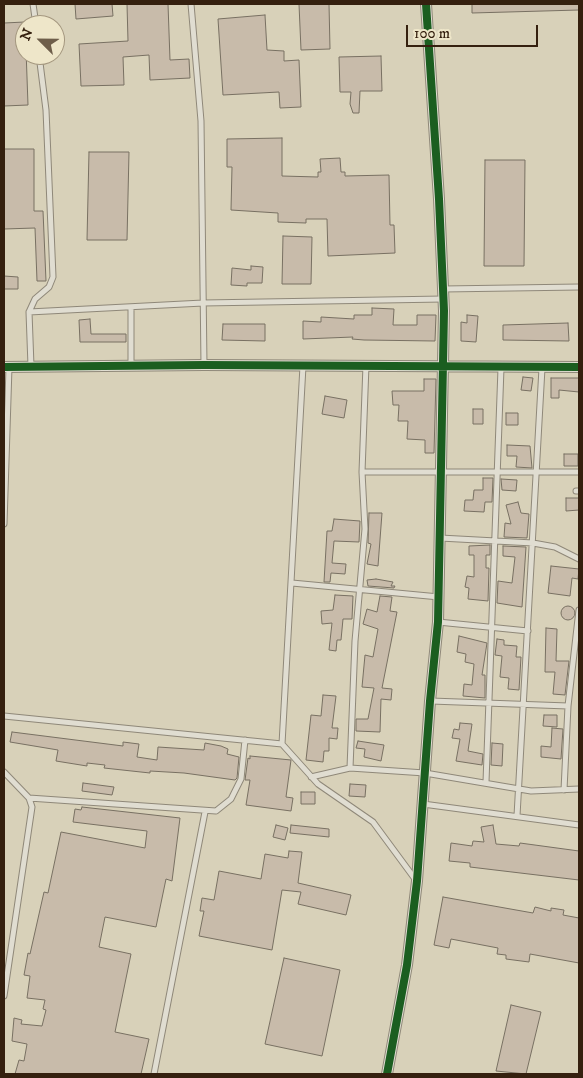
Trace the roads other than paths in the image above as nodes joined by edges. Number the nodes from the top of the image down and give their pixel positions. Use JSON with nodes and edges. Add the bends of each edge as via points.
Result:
{"nodes":[{"id":1,"x":191,"y":4,"type":"edge"},
{"id":2,"x":426,"y":4,"type":"edge"},
{"id":3,"x":40,"y":65,"type":"edge"},
{"id":4,"x":579,"y":287,"type":"edge"},
{"id":5,"x":443,"y":294,"type":"junction"},
{"id":6,"x":204,"y":303,"type":"junction"},
{"id":7,"x":131,"y":306,"type":"junction"},
{"id":8,"x":29,"y":312,"type":"junction"},
{"id":9,"x":204,"y":365,"type":"junction"},
{"id":10,"x":131,"y":366,"type":"junction"},
{"id":11,"x":303,"y":366,"type":"junction"},
{"id":12,"x":366,"y":366,"type":"junction"},
{"id":13,"x":444,"y":366,"type":"junction"},
{"id":14,"x":6,"y":367,"type":"edge"},
{"id":15,"x":31,"y":367,"type":"junction"},
{"id":16,"x":579,"y":367,"type":"edge"},
{"id":17,"x":501,"y":368,"type":"junction"},
{"id":18,"x":542,"y":368,"type":"junction"},
{"id":19,"x":362,"y":472,"type":"junction"},
{"id":20,"x":442,"y":472,"type":"junction"},
{"id":21,"x":497,"y":472,"type":"junction"},
{"id":22,"x":537,"y":472,"type":"junction"},
{"id":23,"x":578,"y":472,"type":"dead end"},
{"id":24,"x":4,"y":493,"type":"edge"},
{"id":25,"x":4,"y":524,"type":"edge"},
{"id":26,"x":439,"y":538,"type":"junction"},
{"id":27,"x":494,"y":541,"type":"junction"},
{"id":28,"x":533,"y":543,"type":"junction"},
{"id":29,"x":579,"y":559,"type":"edge"},
{"id":30,"x":292,"y":583,"type":"junction"},
{"id":31,"x":360,"y":590,"type":"junction"},
{"id":32,"x":439,"y":597,"type":"junction"},
{"id":33,"x":579,"y":610,"type":"edge"},
{"id":34,"x":438,"y":622,"type":"junction"},
{"id":35,"x":491,"y":626,"type":"junction"},
{"id":36,"x":528,"y":631,"type":"junction"},
{"id":37,"x":430,"y":701,"type":"junction"},
{"id":38,"x":488,"y":704,"type":"junction"},
{"id":39,"x":524,"y":704,"type":"junction"},
{"id":40,"x":568,"y":706,"type":"junction"},
{"id":41,"x":4,"y":716,"type":"edge"},
{"id":42,"x":245,"y":740,"type":"junction"},
{"id":43,"x":282,"y":744,"type":"junction"},
{"id":44,"x":350,"y":768,"type":"junction"},
{"id":45,"x":4,"y":772,"type":"edge"},
{"id":46,"x":425,"y":773,"type":"junction"},
{"id":47,"x":311,"y":777,"type":"junction"},
{"id":48,"x":486,"y":782,"type":"junction"},
{"id":49,"x":518,"y":788,"type":"junction"},
{"id":50,"x":579,"y":789,"type":"edge"},
{"id":51,"x":564,"y":790,"type":"junction"},
{"id":52,"x":28,"y":798,"type":"junction"},
{"id":53,"x":423,"y":804,"type":"junction"},
{"id":54,"x":205,"y":812,"type":"junction"},
{"id":55,"x":516,"y":816,"type":"junction"},
{"id":56,"x":579,"y":825,"type":"edge"},
{"id":57,"x":417,"y":882,"type":"junction"},
{"id":58,"x":4,"y":996,"type":"edge"},
{"id":59,"x":154,"y":1074,"type":"edge"},
{"id":60,"x":387,"y":1074,"type":"edge"}],
"edges":[{"from":1,"to":6,"type":"lane","via":[[200,121]]},
{"from":2,"to":5,"type":"street"},
{"from":3,"to":8,"type":"lane","via":[[46,110],[52,277],[49,287],[36,299]]},
{"from":4,"to":5,"type":"lane"},
{"from":5,"to":6,"type":"lane"},
{"from":5,"to":13,"type":"street"},
{"from":6,"to":7,"type":"lane"},
{"from":6,"to":9,"type":"lane"},
{"from":7,"to":8,"type":"lane"},
{"from":7,"to":10,"type":"lane"},
{"from":8,"to":15,"type":"lane"},
{"from":9,"to":10,"type":"street"},
{"from":9,"to":11,"type":"street"},
{"from":10,"to":15,"type":"street"},
{"from":11,"to":12,"type":"street"},
{"from":11,"to":30,"type":"lane"},
{"from":12,"to":13,"type":"street"},
{"from":12,"to":19,"type":"lane"},
{"from":13,"to":17,"type":"street"},
{"from":13,"to":20,"type":"street"},
{"from":14,"to":15,"type":"street"},
{"from":14,"to":24,"type":"lane"},
{"from":16,"to":18,"type":"street"},
{"from":17,"to":18,"type":"street"},
{"from":17,"to":21,"type":"lane"},
{"from":18,"to":22,"type":"lane"},
{"from":19,"to":20,"type":"lane"},
{"from":19,"to":31,"type":"lane","via":[[365,529]]},
{"from":20,"to":21,"type":"lane"},
{"from":20,"to":26,"type":"street"},
{"from":21,"to":22,"type":"lane"},
{"from":21,"to":27,"type":"lane"},
{"from":22,"to":23,"type":"lane"},
{"from":22,"to":28,"type":"lane"},
{"from":24,"to":25,"type":"lane"},
{"from":26,"to":27,"type":"lane"},
{"from":26,"to":32,"type":"street"},
{"from":27,"to":28,"type":"lane"},
{"from":27,"to":35,"type":"lane"},
{"from":28,"to":29,"type":"lane","via":[[555,547]]},
{"from":28,"to":36,"type":"lane"},
{"from":30,"to":31,"type":"lane"},
{"from":30,"to":43,"type":"lane"},
{"from":31,"to":32,"type":"lane"},
{"from":31,"to":44,"type":"lane"},
{"from":32,"to":34,"type":"street"},
{"from":33,"to":40,"type":"lane"},
{"from":34,"to":35,"type":"lane"},
{"from":34,"to":37,"type":"street"},
{"from":35,"to":36,"type":"lane"},
{"from":35,"to":38,"type":"lane"},
{"from":36,"to":39,"type":"lane"},
{"from":37,"to":38,"type":"lane"},
{"from":37,"to":46,"type":"street"},
{"from":38,"to":39,"type":"lane"},
{"from":38,"to":48,"type":"lane"},
{"from":39,"to":40,"type":"lane"},
{"from":39,"to":49,"type":"lane"},
{"from":40,"to":51,"type":"lane"},
{"from":41,"to":42,"type":"lane"},
{"from":42,"to":43,"type":"lane"},
{"from":42,"to":54,"type":"lane","via":[[243,769],[232,799],[216,811]]},
{"from":43,"to":47,"type":"lane"},
{"from":44,"to":46,"type":"lane"},
{"from":44,"to":47,"type":"lane"},
{"from":45,"to":52,"type":"lane"},
{"from":46,"to":48,"type":"lane"},
{"from":46,"to":53,"type":"street"},
{"from":47,"to":57,"type":"lane","via":[[373,822]]},
{"from":48,"to":49,"type":"lane"},
{"from":49,"to":51,"type":"lane","via":[[545,792]]},
{"from":49,"to":55,"type":"lane"},
{"from":50,"to":51,"type":"lane"},
{"from":52,"to":54,"type":"lane"},
{"from":52,"to":58,"type":"lane","via":[[32,808]]},
{"from":53,"to":55,"type":"lane"},
{"from":53,"to":57,"type":"street"},
{"from":54,"to":59,"type":"lane"},
{"from":55,"to":56,"type":"lane"},
{"from":57,"to":60,"type":"street","via":[[407,965]]}]}
